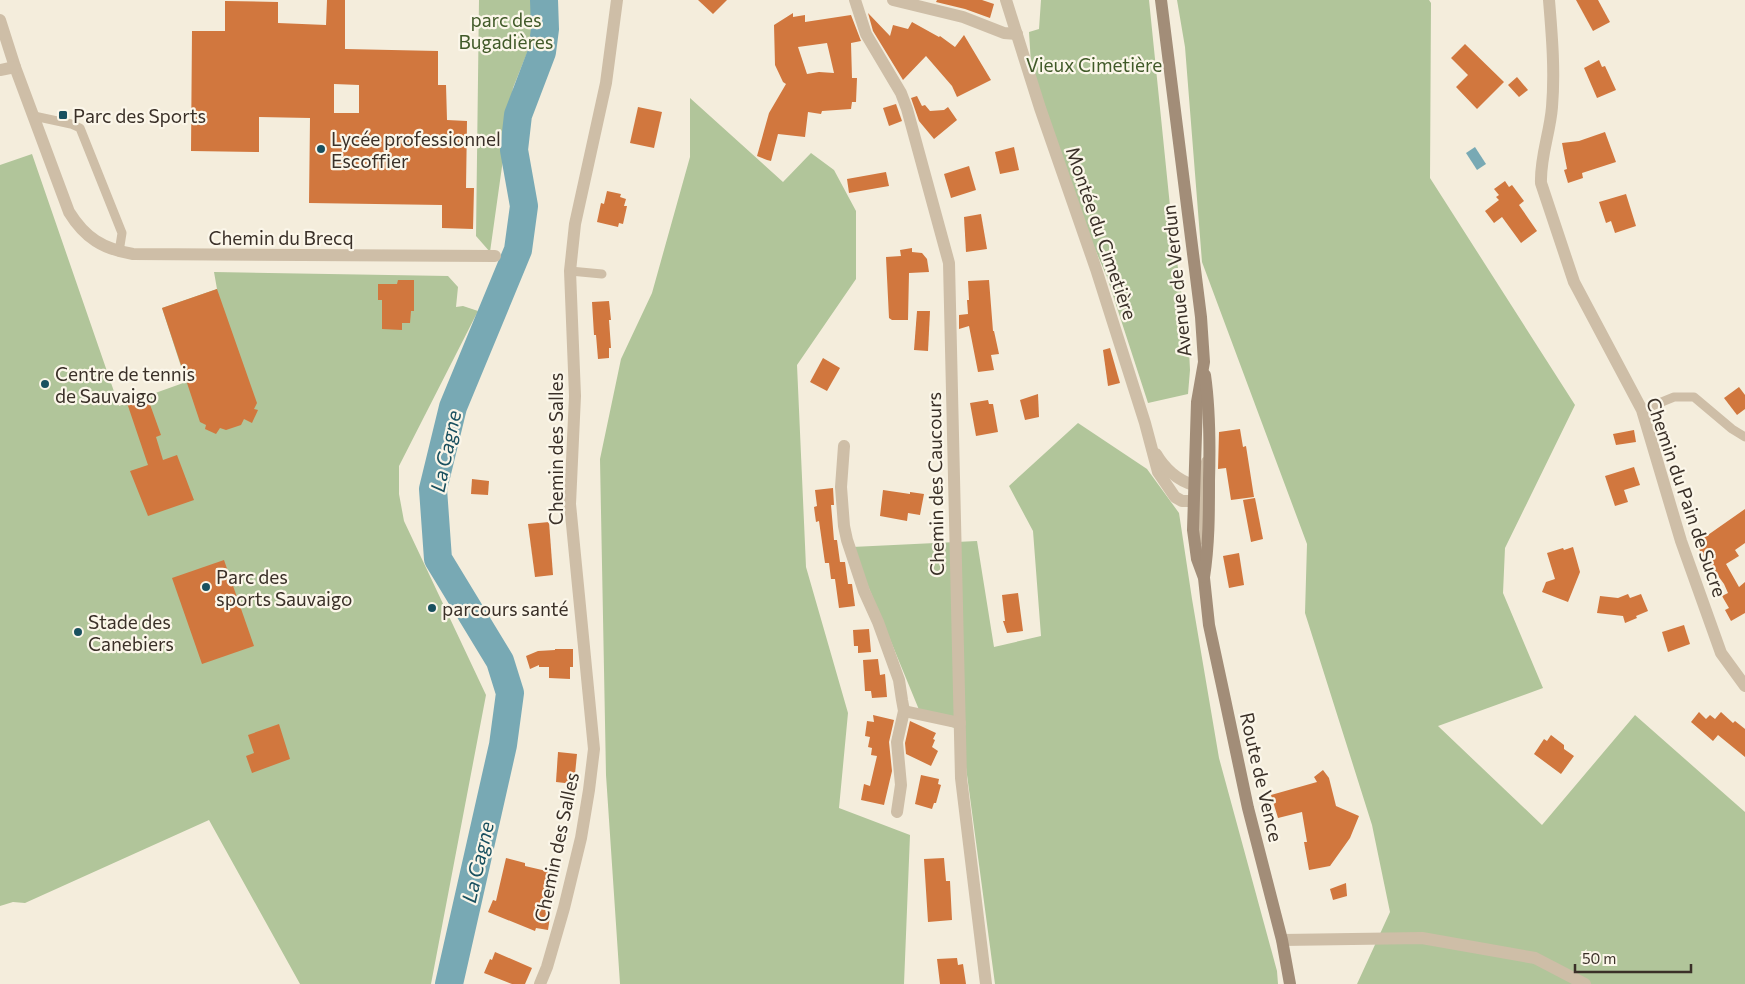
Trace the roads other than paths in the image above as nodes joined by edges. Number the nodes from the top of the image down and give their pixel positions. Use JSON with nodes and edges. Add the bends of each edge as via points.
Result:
{"nodes":[{"id":1,"x":617,"y":0,"type":"edge"},
{"id":2,"x":855,"y":0,"type":"edge"},
{"id":3,"x":893,"y":0,"type":"edge"},
{"id":4,"x":1006,"y":0,"type":"edge"},
{"id":5,"x":1161,"y":0,"type":"edge"},
{"id":6,"x":1549,"y":0,"type":"edge"},
{"id":7,"x":0,"y":20,"type":"edge"},
{"id":8,"x":1017,"y":34,"type":"junction"},
{"id":9,"x":15,"y":67,"type":"junction"},
{"id":10,"x":0,"y":70,"type":"edge"},
{"id":11,"x":34,"y":116,"type":"junction"},
{"id":12,"x":119,"y":252,"type":"junction"},
{"id":13,"x":494,"y":256,"type":"dead end"},
{"id":14,"x":570,"y":271,"type":"junction"},
{"id":15,"x":602,"y":274,"type":"dead end"},
{"id":16,"x":1204,"y":362,"type":"junction"},
{"id":17,"x":1642,"y":410,"type":"junction"},
{"id":18,"x":1745,"y":437,"type":"edge"},
{"id":19,"x":844,"y":446,"type":"dead end"},
{"id":20,"x":1151,"y":446,"type":"junction"},
{"id":21,"x":1210,"y":454,"type":"junction"},
{"id":22,"x":1194,"y":493,"type":"junction"},
{"id":23,"x":1208,"y":549,"type":"junction"},
{"id":24,"x":1197,"y":559,"type":"joint"},
{"id":25,"x":1204,"y":578,"type":"junction"},
{"id":26,"x":1745,"y":686,"type":"edge"},
{"id":27,"x":904,"y":711,"type":"junction"},
{"id":28,"x":960,"y":723,"type":"junction"},
{"id":29,"x":896,"y":812,"type":"dead end"},
{"id":30,"x":1282,"y":940,"type":"junction"},
{"id":31,"x":540,"y":984,"type":"edge"},
{"id":32,"x":986,"y":984,"type":"edge"},
{"id":33,"x":1290,"y":984,"type":"edge"},
{"id":34,"x":1585,"y":984,"type":"edge"}],
"edges":[{"from":1,"to":14,"type":"street","name":"Chemin des Salles","via":[[606,83],[575,224]]},
{"from":2,"to":28,"type":"street","name":"Chemin des Caucours","via":[[866,34],[907,109],[949,263]]},
{"from":3,"to":8,"type":"street"},
{"from":4,"to":8,"type":"street","name":"Montée du Cimetière"},
{"from":5,"to":16,"type":"main road","name":"Avenue de Verdun"},
{"from":6,"to":17,"type":"street","name":"Chemin du Pain de Sucre","via":[[1554,74],[1552,110],[1540,166],[1541,183],[1574,282]]},
{"from":7,"to":9,"type":"street"},
{"from":8,"to":20,"type":"street","name":"Montée du Cimetière"},
{"from":9,"to":10,"type":"street"},
{"from":9,"to":11,"type":"street"},
{"from":11,"to":12,"type":"street","name":"Chemin du Brecq","via":[[76,225],[89,238]]},
{"from":11,"to":12,"type":"lane","via":[[80,128],[122,232]]},
{"from":12,"to":13,"type":"street","name":"Chemin du Brecq"},
{"from":14,"to":15,"type":"lane"},
{"from":14,"to":31,"type":"street","name":"Chemin des Salles","via":[[575,396],[570,504],[594,749],[581,838],[564,908]]},
{"from":16,"to":21,"type":"main road","name":"Route de Vence","via":[[1209,399]]},
{"from":16,"to":22,"type":"main road","name":"Avenue de Verdun","via":[[1197,402]]},
{"from":17,"to":18,"type":"lane","via":[[1674,397],[1694,397]]},
{"from":17,"to":26,"type":"street","name":"Chemin du Pain de Sucre","via":[[1681,541],[1721,653]]},
{"from":19,"to":27,"type":"street","via":[[841,487],[847,540],[899,680]]},
{"from":20,"to":22,"type":"street","name":"Montée du Cimetière","via":[[1161,464]]},
{"from":20,"to":22,"type":"street","name":"Montée du Cimetière","via":[[1158,472],[1175,497],[1182,502]]},
{"from":21,"to":22,"type":"street","name":"Route de Vence","via":[[1201,484]]},
{"from":21,"to":23,"type":"main road","name":"Route de Vence"},
{"from":22,"to":23,"type":"street","name":"Route de Vence","via":[[1200,502]]},
{"from":22,"to":24,"type":"main road","name":"Avenue de Verdun","via":[[1193,530]]},
{"from":23,"to":25,"type":"main road","name":"Route de Vence"},
{"from":24,"to":25,"type":"main road","name":"Route de Vence"},
{"from":25,"to":30,"type":"main road","name":"Route de Vence","via":[[1232,735]]},
{"from":27,"to":28,"type":"street"},
{"from":27,"to":29,"type":"street","via":[[896,742],[901,780]]},
{"from":28,"to":32,"type":"street","name":"Chemin des Caucours","via":[[961,778]]},
{"from":30,"to":33,"type":"main road","name":"Route de Vence"},
{"from":30,"to":34,"type":"street","via":[[1422,938],[1535,958]]}]}
